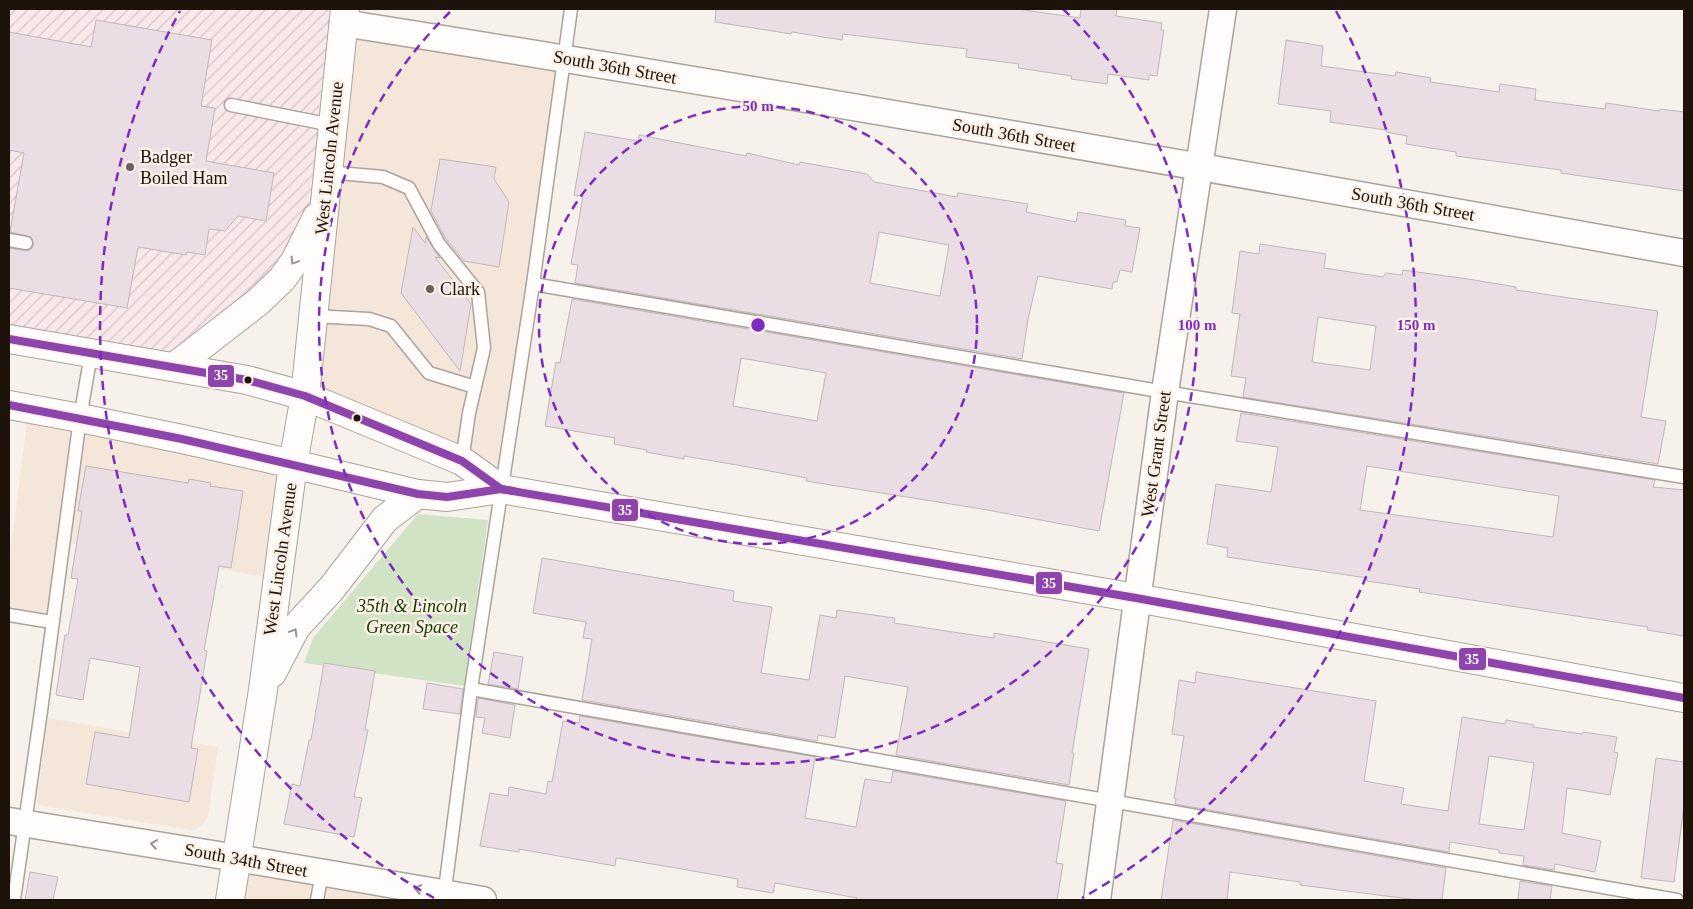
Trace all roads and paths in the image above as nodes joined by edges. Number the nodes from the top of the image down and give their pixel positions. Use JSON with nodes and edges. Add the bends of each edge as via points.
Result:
{"nodes":[{"id":1,"x":571,"y":9,"type":"edge"},
{"id":2,"x":1223,"y":9,"type":"edge"},
{"id":3,"x":344,"y":16,"type":"edge"},
{"id":4,"x":564,"y":59,"type":"junction"},
{"id":5,"x":232,"y":106,"type":"dead end"},
{"id":6,"x":332,"y":125,"type":"junction"},
{"id":7,"x":1200,"y":166,"type":"junction"},
{"id":8,"x":327,"y":172,"type":"junction"},
{"id":9,"x":325,"y":202,"type":"junction"},
{"id":10,"x":9,"y":240,"type":"edge"},
{"id":11,"x":26,"y":243,"type":"dead end"},
{"id":12,"x":1684,"y":253,"type":"edge"},
{"id":13,"x":533,"y":284,"type":"junction"},
{"id":14,"x":313,"y":316,"type":"junction"},
{"id":15,"x":9,"y":339,"type":"edge"},
{"id":16,"x":91,"y":354,"type":"junction"},
{"id":17,"x":174,"y":367,"type":"junction"},
{"id":18,"x":475,"y":387,"type":"junction"},
{"id":19,"x":1165,"y":392,"type":"junction"},
{"id":20,"x":305,"y":396,"type":"junction"},
{"id":21,"x":9,"y":405,"type":"edge"},
{"id":22,"x":80,"y":418,"type":"junction"},
{"id":23,"x":462,"y":461,"type":"junction"},
{"id":24,"x":293,"y":464,"type":"junction"},
{"id":25,"x":1684,"y":476,"type":"edge"},
{"id":26,"x":501,"y":489,"type":"junction"},
{"id":27,"x":418,"y":494,"type":"junction"},
{"id":28,"x":1136,"y":598,"type":"junction"},
{"id":29,"x":9,"y":615,"type":"edge"},
{"id":30,"x":52,"y":622,"type":"junction"},
{"id":31,"x":471,"y":689,"type":"junction"},
{"id":32,"x":263,"y":690,"type":"junction"},
{"id":33,"x":1684,"y":698,"type":"edge"},
{"id":34,"x":1109,"y":801,"type":"junction"},
{"id":35,"x":17,"y":822,"type":"edge"},
{"id":36,"x":237,"y":858,"type":"junction"},
{"id":37,"x":322,"y":872,"type":"junction"},
{"id":38,"x":444,"y":897,"type":"edge"},
{"id":39,"x":14,"y":900,"type":"edge"},
{"id":40,"x":230,"y":900,"type":"edge"},
{"id":41,"x":317,"y":900,"type":"edge"},
{"id":42,"x":483,"y":900,"type":"edge"},
{"id":43,"x":1097,"y":900,"type":"edge"},
{"id":44,"x":1677,"y":900,"type":"edge"}],
"edges":[{"from":1,"to":4,"type":"lane"},
{"from":2,"to":7,"type":"street","name":"West Grant Street"},
{"from":3,"to":4,"type":"street","name":"South 36th Street"},
{"from":3,"to":6,"type":"main road","name":"West Lincoln Avenue"},
{"from":4,"to":7,"type":"street","name":"South 36th Street"},
{"from":4,"to":13,"type":"lane"},
{"from":5,"to":6,"type":"lane"},
{"from":6,"to":8,"type":"main road","name":"West Lincoln Avenue"},
{"from":7,"to":12,"type":"street","name":"South 36th Street"},
{"from":7,"to":19,"type":"street","name":"West Grant Street"},
{"from":8,"to":9,"type":"main road","name":"West Lincoln Avenue"},
{"from":8,"to":18,"type":"lane","via":[[383,177],[409,188],[440,244],[478,292],[484,348]]},
{"from":9,"to":14,"type":"main road","name":"West Lincoln Avenue"},
{"from":9,"to":17,"type":"main road","one_way":true,"via":[[295,261],[282,279],[258,302]]},
{"from":10,"to":11,"type":"lane"},
{"from":13,"to":19,"type":"lane"},
{"from":13,"to":26,"type":"lane"},
{"from":14,"to":18,"type":"lane","via":[[369,319],[391,326],[429,374]]},
{"from":14,"to":20,"type":"main road","name":"West Lincoln Avenue"},
{"from":15,"to":16,"type":"main road"},
{"from":16,"to":17,"type":"main road"},
{"from":16,"to":22,"type":"lane"},
{"from":17,"to":20,"type":"main road","via":[[247,380]]},
{"from":18,"to":23,"type":"lane"},
{"from":19,"to":25,"type":"lane"},
{"from":19,"to":28,"type":"street","name":"West Grant Street"},
{"from":20,"to":23,"type":"main road"},
{"from":20,"to":24,"type":"main road","name":"West Lincoln Avenue"},
{"from":21,"to":22,"type":"main road"},
{"from":22,"to":24,"type":"main road"},
{"from":22,"to":30,"type":"lane"},
{"from":23,"to":26,"type":"main road"},
{"from":24,"to":27,"type":"main road"},
{"from":24,"to":32,"type":"main road","name":"West Lincoln Avenue"},
{"from":26,"to":27,"type":"main road","via":[[447,497]]},
{"from":26,"to":28,"type":"main road"},
{"from":26,"to":31,"type":"lane"},
{"from":32,"to":27,"type":"main road","one_way":true,"via":[[296,627],[332,588],[386,519]]},
{"from":28,"to":33,"type":"main road"},
{"from":28,"to":34,"type":"street","name":"West Grant Street"},
{"from":29,"to":30,"type":"lane"},
{"from":30,"to":35,"type":"lane","via":[[41,711]]},
{"from":31,"to":34,"type":"lane"},
{"from":31,"to":38,"type":"lane"},
{"from":32,"to":36,"type":"main road","name":"West Lincoln Avenue"},
{"from":34,"to":43,"type":"street","name":"West Grant Street"},
{"from":34,"to":44,"type":"lane"},
{"from":36,"to":35,"type":"street","name":"South 34th Street","one_way":true},
{"from":35,"to":39,"type":"lane"},
{"from":36,"to":37,"type":"street","name":"South 34th Street"},
{"from":36,"to":40,"type":"main road","name":"West Lincoln Avenue"},
{"from":38,"to":37,"type":"street","name":"South 34th Street","one_way":true},
{"from":37,"to":41,"type":"lane"},
{"from":38,"to":42,"type":"street","name":"South 34th Street"}]}
